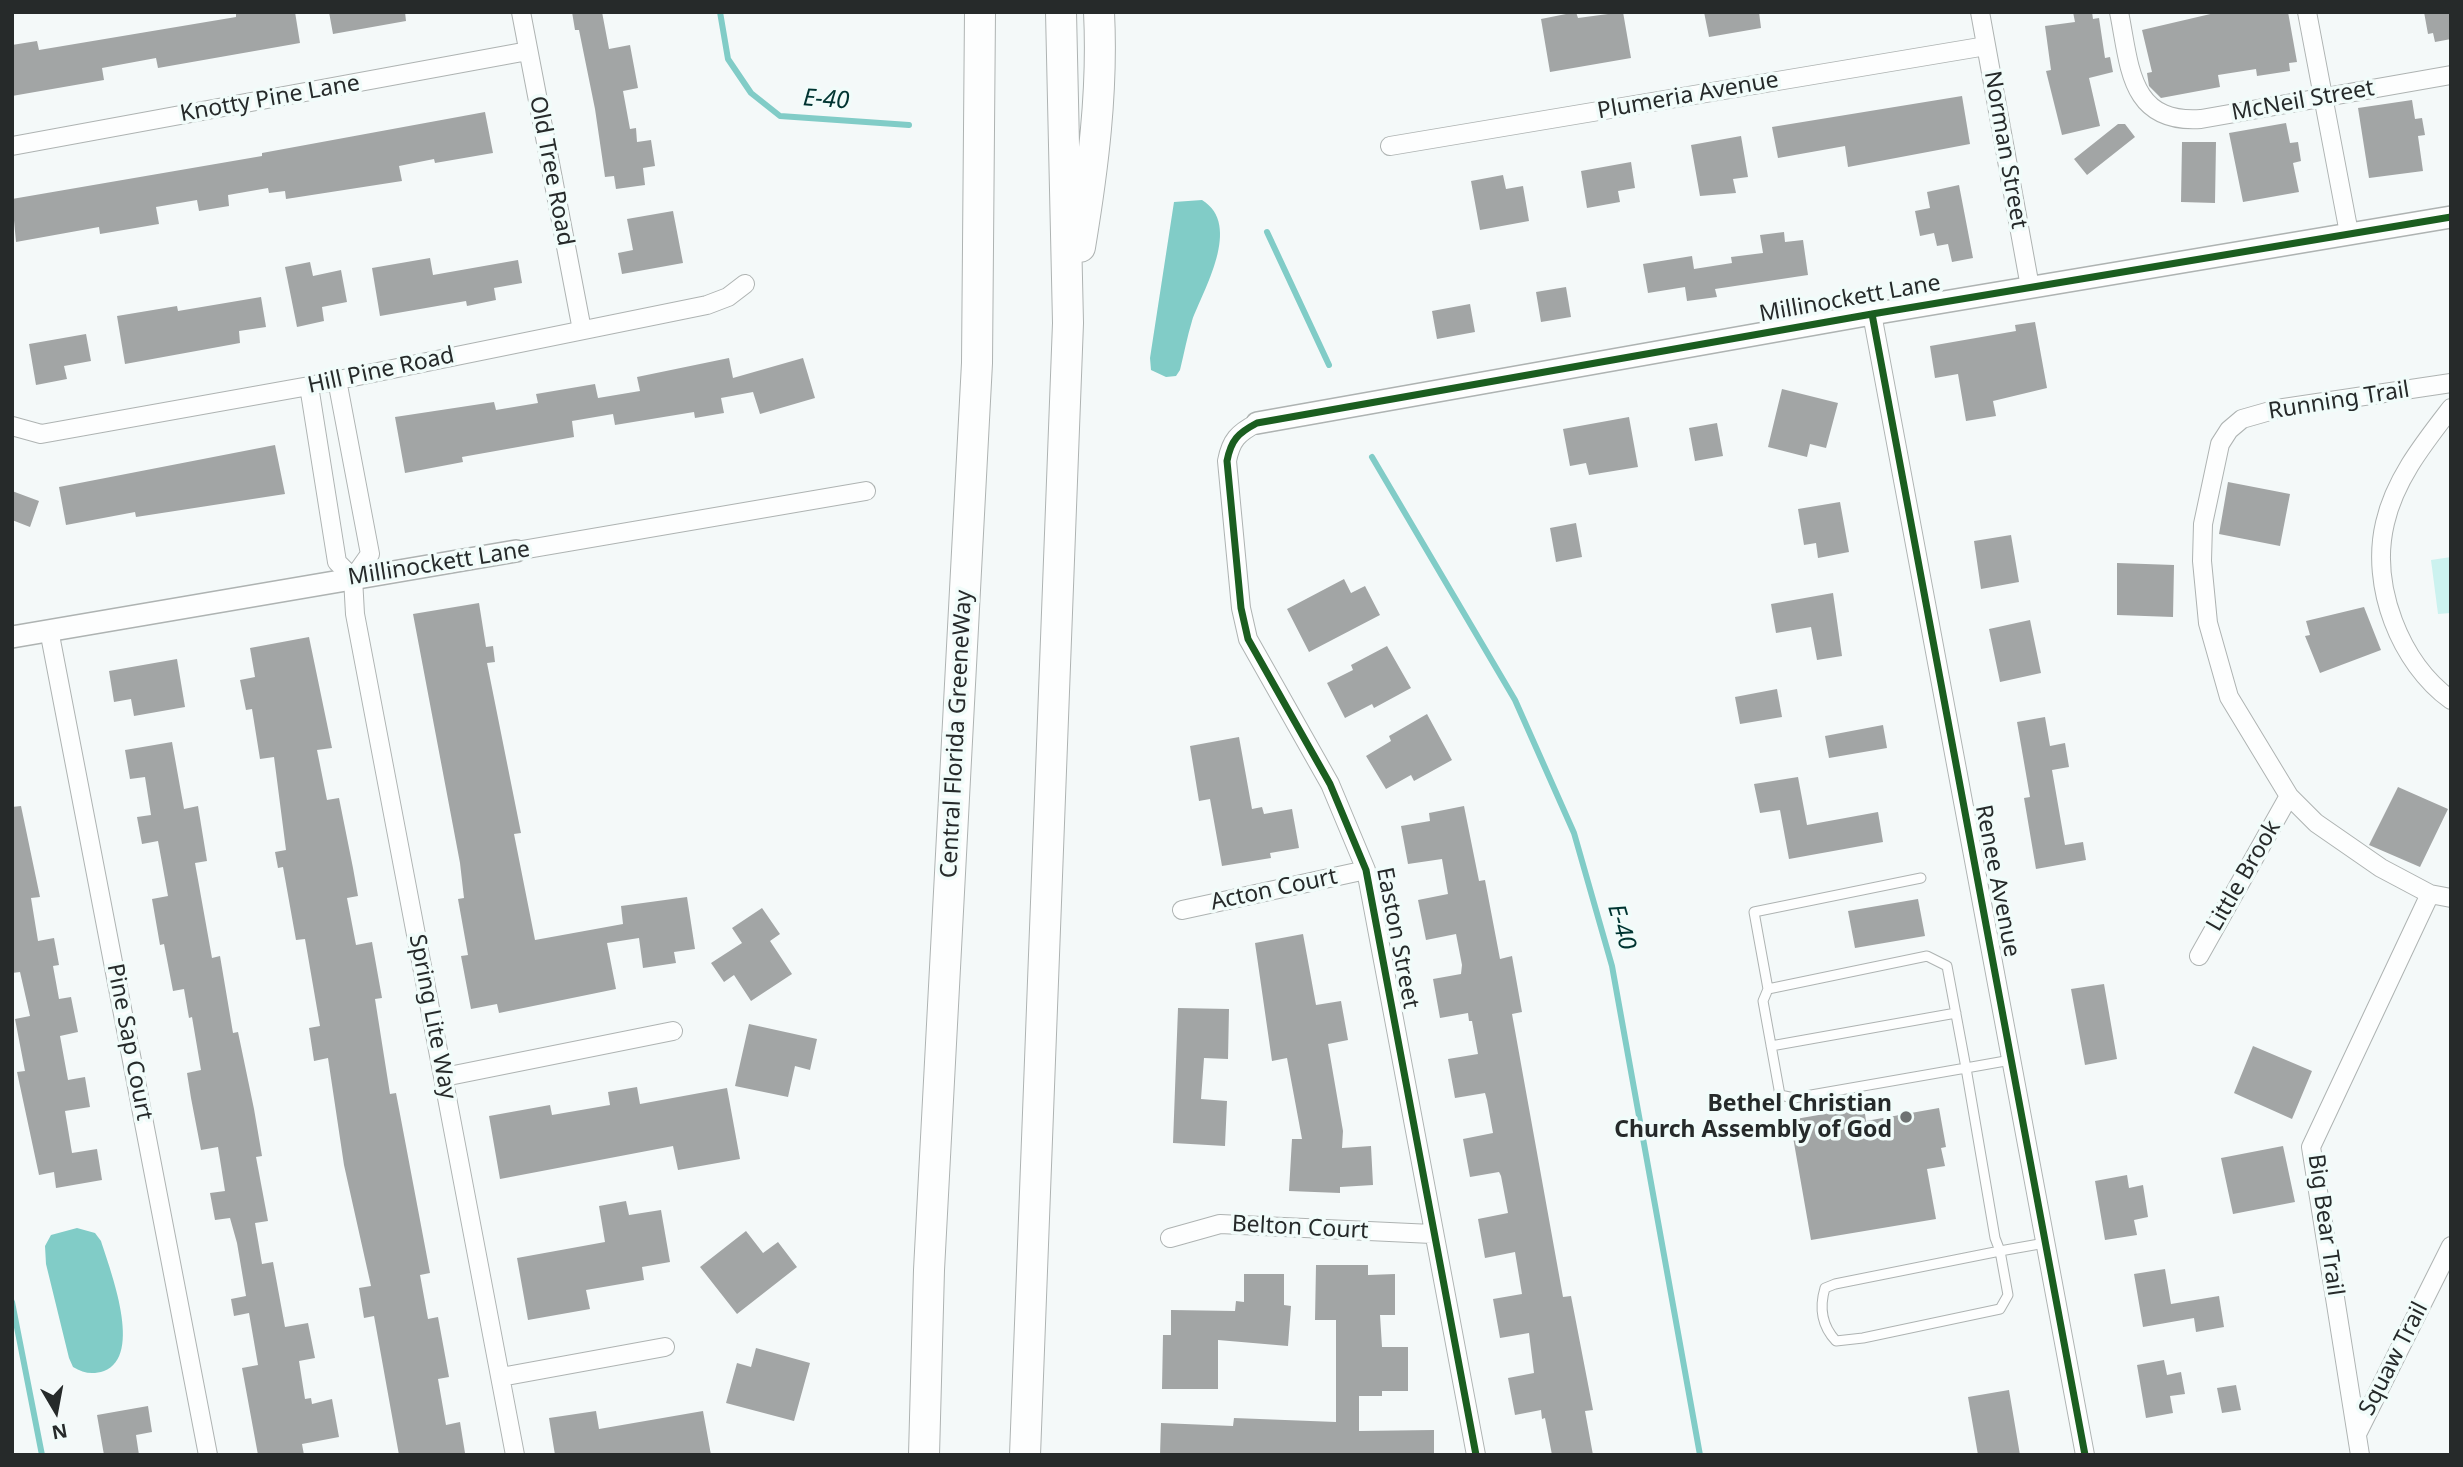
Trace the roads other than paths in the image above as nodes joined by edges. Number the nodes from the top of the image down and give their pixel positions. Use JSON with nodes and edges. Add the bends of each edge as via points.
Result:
{"nodes":[{"id":1,"x":521,"y":12,"type":"edge"},
{"id":2,"x":980,"y":12,"type":"edge"},
{"id":3,"x":1061,"y":12,"type":"edge"},
{"id":4,"x":1098,"y":12,"type":"edge"},
{"id":5,"x":1980,"y":12,"type":"edge"},
{"id":6,"x":2119,"y":12,"type":"edge"},
{"id":7,"x":2307,"y":12,"type":"edge"},
{"id":8,"x":1986,"y":46,"type":"junction"},
{"id":9,"x":528,"y":51,"type":"junction"},
{"id":10,"x":2451,"y":75,"type":"edge"},
{"id":11,"x":2323,"y":95,"type":"junction"},
{"id":12,"x":12,"y":146,"type":"edge"},
{"id":13,"x":1390,"y":146,"type":"dead end"},
{"id":14,"x":2451,"y":216,"type":"edge"},
{"id":15,"x":2349,"y":233,"type":"junction"},
{"id":16,"x":745,"y":284,"type":"dead end"},
{"id":17,"x":2030,"y":287,"type":"junction"},
{"id":18,"x":1872,"y":314,"type":"junction"},
{"id":19,"x":1068,"y":323,"type":"junction"},
{"id":20,"x":582,"y":330,"type":"junction"},
{"id":21,"x":337,"y":380,"type":"junction"},
{"id":22,"x":2451,"y":383,"type":"edge"},
{"id":23,"x":309,"y":386,"type":"junction"},
{"id":24,"x":2451,"y":408,"type":"edge"},
{"id":25,"x":1257,"y":423,"type":"joint"},
{"id":26,"x":12,"y":426,"type":"edge"},
{"id":27,"x":866,"y":491,"type":"dead end"},
{"id":28,"x":516,"y":551,"type":"joint"},
{"id":29,"x":353,"y":578,"type":"junction"},
{"id":30,"x":49,"y":630,"type":"junction"},
{"id":31,"x":12,"y":637,"type":"edge"},
{"id":32,"x":2451,"y":700,"type":"edge"},
{"id":33,"x":2289,"y":796,"type":"junction"},
{"id":34,"x":1366,"y":870,"type":"junction"},
{"id":35,"x":1921,"y":878,"type":"dead end"},
{"id":36,"x":2430,"y":894,"type":"junction"},
{"id":37,"x":2451,"y":898,"type":"edge"},
{"id":38,"x":1182,"y":910,"type":"dead end"},
{"id":39,"x":2199,"y":956,"type":"dead end"},
{"id":40,"x":1768,"y":989,"type":"junction"},
{"id":41,"x":1956,"y":1013,"type":"junction"},
{"id":42,"x":673,"y":1031,"type":"dead end"},
{"id":43,"x":1771,"y":1046,"type":"junction"},
{"id":44,"x":2011,"y":1060,"type":"junction"},
{"id":45,"x":1966,"y":1068,"type":"junction"},
{"id":46,"x":444,"y":1077,"type":"junction"},
{"id":47,"x":1432,"y":1234,"type":"junction"},
{"id":48,"x":1170,"y":1238,"type":"dead end"},
{"id":49,"x":2045,"y":1243,"type":"junction"},
{"id":50,"x":2451,"y":1246,"type":"edge"},
{"id":51,"x":2000,"y":1251,"type":"junction"},
{"id":52,"x":665,"y":1347,"type":"dead end"},
{"id":53,"x":501,"y":1377,"type":"junction"},
{"id":54,"x":2357,"y":1434,"type":"junction"},
{"id":55,"x":208,"y":1455,"type":"edge"},
{"id":56,"x":515,"y":1455,"type":"edge"},
{"id":57,"x":924,"y":1455,"type":"edge"},
{"id":58,"x":1025,"y":1455,"type":"edge"},
{"id":59,"x":1476,"y":1455,"type":"edge"},
{"id":60,"x":2085,"y":1455,"type":"edge"},
{"id":61,"x":2360,"y":1455,"type":"edge"}],
"edges":[{"from":1,"to":9,"type":"street","name":"Old Tree Road"},
{"from":2,"to":57,"type":"highway","name":"Central Florida GreeneWay","via":[[977,363],[929,1270]]},
{"from":3,"to":19,"type":"highway"},
{"from":4,"to":19,"type":"highway","via":[[1094,167]]},
{"from":5,"to":8,"type":"street","name":"Norman Street"},
{"from":6,"to":11,"type":"street","name":"McNeil Street","via":[[2131,74],[2141,97],[2156,111],[2176,119],[2201,119]]},
{"from":7,"to":11,"type":"street"},
{"from":8,"to":13,"type":"street","name":"Plumeria Avenue"},
{"from":8,"to":17,"type":"street","name":"Norman Street"},
{"from":9,"to":12,"type":"street","name":"Knotty Pine Lane"},
{"from":9,"to":20,"type":"street","name":"Old Tree Road"},
{"from":10,"to":11,"type":"street","name":"McNeil Street"},
{"from":11,"to":15,"type":"street"},
{"from":14,"to":15,"type":"street","name":"Millinockett Lane"},
{"from":15,"to":17,"type":"street","name":"Millinockett Lane"},
{"from":16,"to":20,"type":"street","name":"Hill Pine Road","via":[[707,305]]},
{"from":17,"to":18,"type":"street","name":"Millinockett Lane"},
{"from":18,"to":25,"type":"street","name":"Millinockett Lane"},
{"from":18,"to":44,"type":"street","name":"Renee Avenue"},
{"from":19,"to":58,"type":"highway"},
{"from":20,"to":21,"type":"street","name":"Hill Pine Road"},
{"from":21,"to":23,"type":"street","name":"Hill Pine Road"},
{"from":21,"to":29,"type":"street","via":[[370,554]]},
{"from":22,"to":33,"type":"street","name":"Running Trail","via":[[2257,414],[2242,419],[2220,444],[2203,524],[2208,623],[2230,697]]},
{"from":23,"to":26,"type":"street","name":"Hill Pine Road","via":[[41,434]]},
{"from":23,"to":29,"type":"street","via":[[337,562]]},
{"from":24,"to":32,"type":"street","via":[[2408,466],[2384,524],[2382,547],[2395,624],[2423,676]]},
{"from":25,"to":34,"type":"street","name":"Easton Street","via":[[1230,444],[1227,461],[1248,639],[1330,784]]},
{"from":27,"to":28,"type":"street","name":"Millinockett Lane"},
{"from":28,"to":29,"type":"street","name":"Millinockett Lane"},
{"from":29,"to":30,"type":"street","name":"Millinockett Lane"},
{"from":29,"to":46,"type":"street","name":"Spring Lite Way","via":[[355,614]]},
{"from":30,"to":31,"type":"street","name":"Millinockett Lane"},
{"from":30,"to":55,"type":"street","name":"Pine Sap Court"},
{"from":33,"to":36,"type":"street","name":"Running Trail","via":[[2362,855]]},
{"from":33,"to":39,"type":"street","name":"Little Brook"},
{"from":34,"to":38,"type":"street","name":"Acton Court"},
{"from":34,"to":47,"type":"street","name":"Easton Street"},
{"from":35,"to":40,"type":"lane","via":[[1754,912]]},
{"from":36,"to":37,"type":"street","name":"Running Trail"},
{"from":36,"to":54,"type":"street","name":"Big Bear Trail","via":[[2311,1147]]},
{"from":40,"to":41,"type":"lane","via":[[1927,956],[1947,966]]},
{"from":40,"to":43,"type":"lane","via":[[1763,1001]]},
{"from":41,"to":43,"type":"lane"},
{"from":41,"to":45,"type":"lane"},
{"from":42,"to":46,"type":"street"},
{"from":43,"to":45,"type":"lane","via":[[1780,1096],[1794,1098]]},
{"from":44,"to":45,"type":"lane"},
{"from":44,"to":49,"type":"street","name":"Renee Avenue"},
{"from":45,"to":51,"type":"lane"},
{"from":46,"to":53,"type":"street","name":"Spring Lite Way"},
{"from":47,"to":48,"type":"street","name":"Belton Court","via":[[1220,1224]]},
{"from":47,"to":59,"type":"street","name":"Easton Street"},
{"from":49,"to":51,"type":"lane"},
{"from":49,"to":60,"type":"street","name":"Renee Avenue"},
{"from":50,"to":54,"type":"street","name":"Squaw Trail"},
{"from":51,"to":51,"type":"lane","via":[[2008,1296],[2000,1309],[1863,1338],[1836,1341],[1825,1329],[1821,1301],[1825,1288]]},
{"from":52,"to":53,"type":"street"},
{"from":53,"to":56,"type":"street","name":"Spring Lite Way"},
{"from":54,"to":61,"type":"street","name":"Big Bear Trail"}]}
